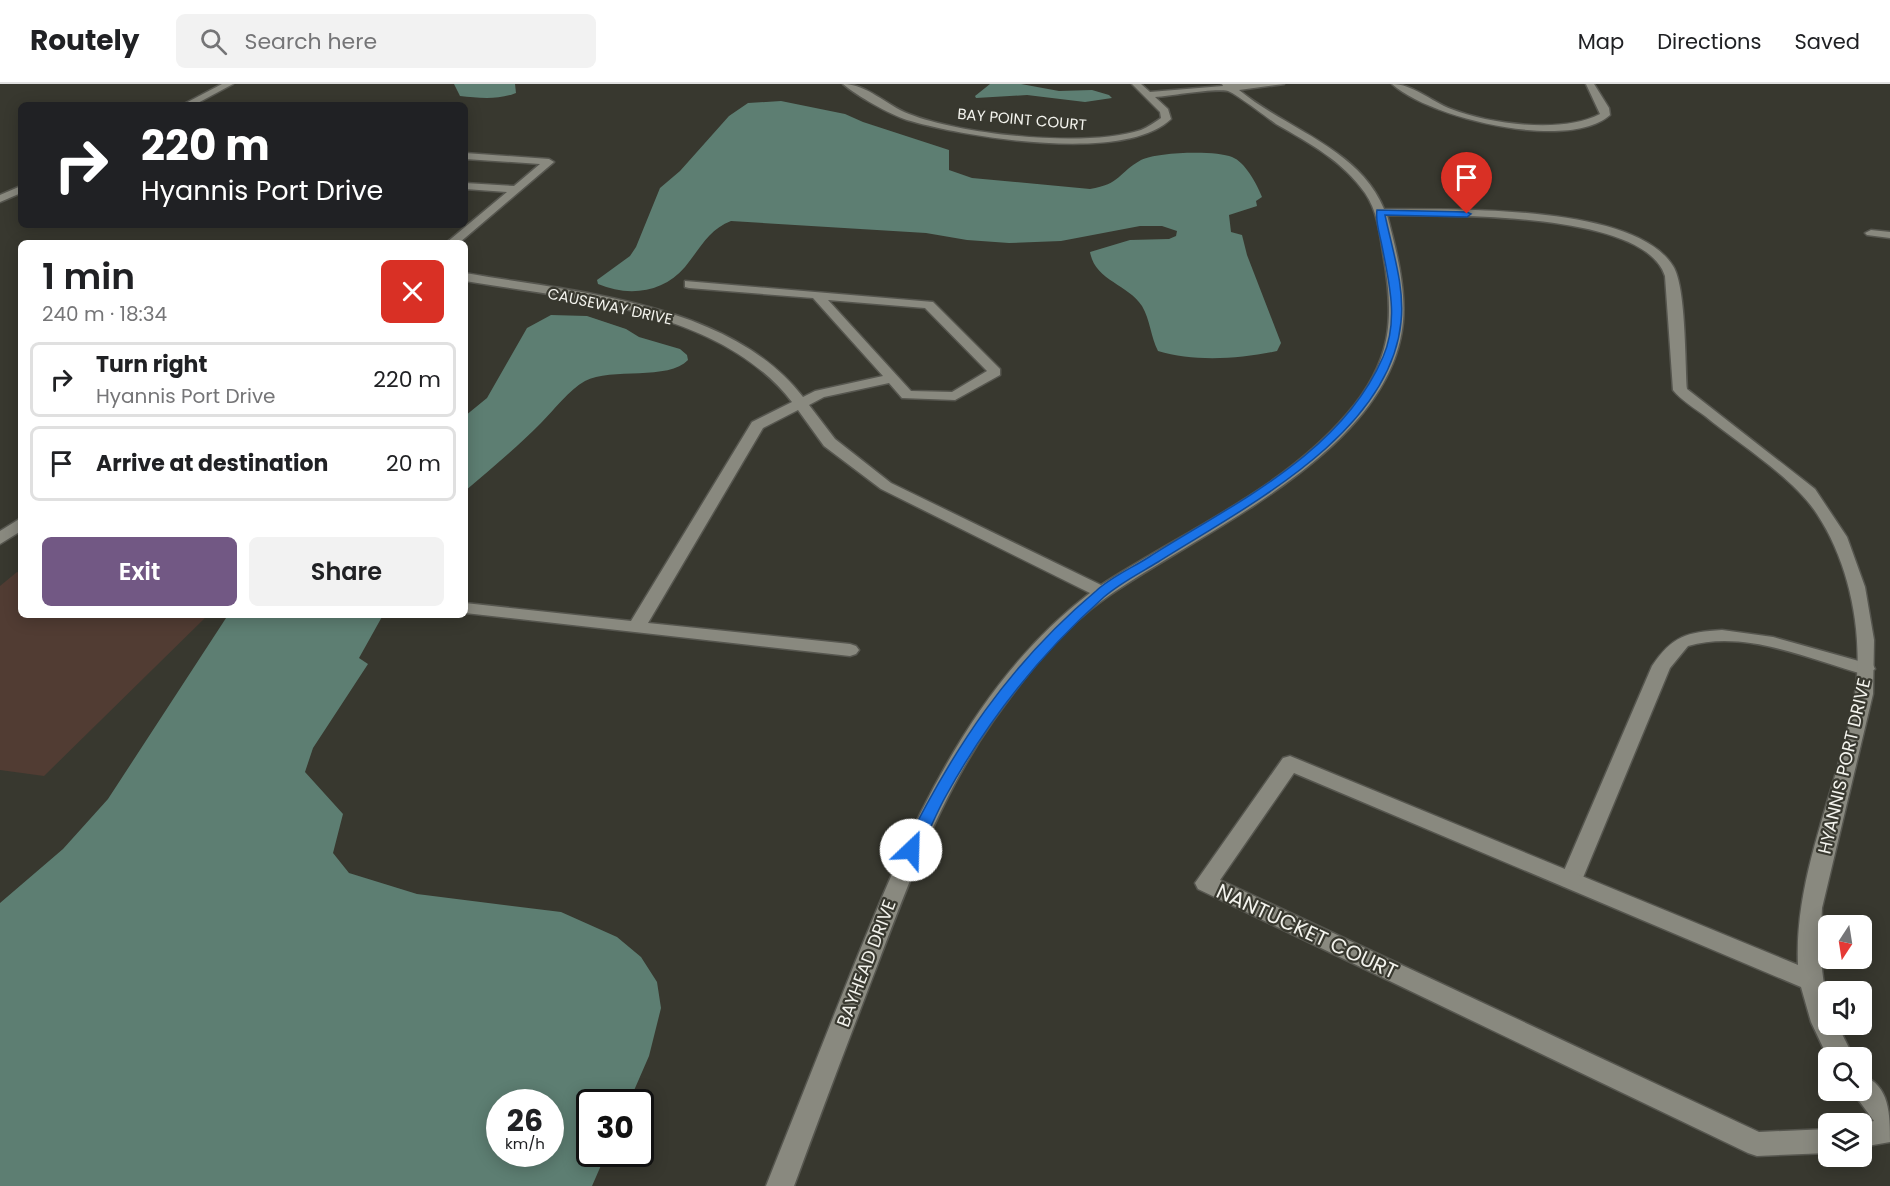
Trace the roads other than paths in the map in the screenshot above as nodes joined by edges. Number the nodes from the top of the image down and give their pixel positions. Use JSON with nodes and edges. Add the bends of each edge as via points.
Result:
{"nodes":[{"id":1,"x":229,"y":84,"type":"edge"},
{"id":2,"x":847,"y":84,"type":"edge"},
{"id":3,"x":1136,"y":84,"type":"edge"},
{"id":4,"x":1280,"y":84,"type":"edge"},
{"id":5,"x":1396,"y":84,"type":"edge"},
{"id":6,"x":1590,"y":84,"type":"edge"},
{"id":7,"x":1228,"y":86,"type":"edge"},
{"id":8,"x":1147,"y":95,"type":"junction"},
{"id":9,"x":193,"y":102,"type":"edge"},
{"id":10,"x":468,"y":156,"type":"edge"},
{"id":11,"x":468,"y":186,"type":"edge"},
{"id":12,"x":516,"y":189,"type":"junction"},
{"id":13,"x":18,"y":191,"type":"edge"},
{"id":14,"x":0,"y":200,"type":"edge"},
{"id":15,"x":1380,"y":212,"type":"junction"},
{"id":16,"x":468,"y":226,"type":"edge"},
{"id":17,"x":466,"y":228,"type":"edge"},
{"id":18,"x":1871,"y":234,"type":"dead end"},
{"id":19,"x":1890,"y":235,"type":"edge"},
{"id":20,"x":455,"y":240,"type":"edge"},
{"id":21,"x":468,"y":278,"type":"edge"},
{"id":22,"x":689,"y":284,"type":"dead end"},
{"id":23,"x":817,"y":296,"type":"junction"},
{"id":24,"x":893,"y":378,"type":"junction"},
{"id":25,"x":800,"y":404,"type":"junction"},
{"id":26,"x":18,"y":526,"type":"edge"},
{"id":27,"x":0,"y":539,"type":"edge"},
{"id":28,"x":1102,"y":592,"type":"junction"},
{"id":29,"x":468,"y":608,"type":"edge"},
{"id":30,"x":636,"y":628,"type":"junction"},
{"id":31,"x":850,"y":651,"type":"dead end"},
{"id":32,"x":1866,"y":669,"type":"junction"},
{"id":33,"x":1571,"y":880,"type":"junction"},
{"id":34,"x":1810,"y":981,"type":"junction"},
{"id":35,"x":1837,"y":1047,"type":"edge"},
{"id":36,"x":1872,"y":1098,"type":"edge"},
{"id":37,"x":1890,"y":1121,"type":"edge"},
{"id":38,"x":1890,"y":1130,"type":"edge"},
{"id":39,"x":1872,"y":1133,"type":"edge"},
{"id":40,"x":1818,"y":1141,"type":"edge"},
{"id":41,"x":780,"y":1186,"type":"edge"}],
"edges":[{"from":1,"to":9,"type":"street"},
{"from":2,"to":8,"type":"street","name":"BAY POINT COURT","via":[[900,114],[945,127],[1101,141],[1136,137],[1166,119],[1166,112]]},
{"from":3,"to":8,"type":"street"},
{"from":4,"to":7,"type":"street"},
{"from":5,"to":6,"type":"street","via":[[1468,117],[1543,126],[1584,124],[1602,117],[1604,108]]},
{"from":7,"to":8,"type":"street"},
{"from":7,"to":15,"type":"street","name":"BAYHEAD DRIVE","via":[[1336,156],[1367,187]]},
{"from":10,"to":12,"type":"street","via":[[549,162]]},
{"from":11,"to":12,"type":"street"},
{"from":12,"to":16,"type":"street"},
{"from":13,"to":14,"type":"street"},
{"from":15,"to":28,"type":"street","name":"BAYHEAD DRIVE","via":[[1395,289],[1397,322],[1389,356],[1366,399],[1334,437],[1289,474]]},
{"from":15,"to":32,"type":"street","name":"HYANNIS PORT DRIVE","via":[[1562,220],[1623,236],[1657,255],[1671,273],[1680,390],[1808,490],[1825,515],[1856,582],[1862,605]]},
{"from":17,"to":20,"type":"street"},
{"from":18,"to":19,"type":"street"},
{"from":21,"to":25,"type":"street","name":"CAUSEWAY DRIVE","via":[[634,309],[708,332],[757,360]]},
{"from":22,"to":23,"type":"street"},
{"from":23,"to":24,"type":"street"},
{"from":23,"to":24,"type":"street","via":[[929,305],[995,372],[955,396],[907,395]]},
{"from":24,"to":25,"type":"street","via":[[820,394]]},
{"from":25,"to":28,"type":"street","name":"CAUSEWAY DRIVE","via":[[836,449],[886,486]]},
{"from":25,"to":30,"type":"street","via":[[757,426]]},
{"from":26,"to":27,"type":"street"},
{"from":28,"to":41,"type":"street","name":"BAYHEAD DRIVE","via":[[1044,646],[1010,685],[978,728],[938,795],[902,871]]},
{"from":29,"to":30,"type":"street"},
{"from":30,"to":31,"type":"street"},
{"from":32,"to":33,"type":"street","via":[[1767,642],[1716,634],[1682,642],[1661,666]]},
{"from":32,"to":34,"type":"street","name":"HYANNIS PORT DRIVE","via":[[1811,908]]},
{"from":33,"to":34,"type":"street","name":"NANTUCKET COURT"},
{"from":33,"to":40,"type":"street","name":"NANTUCKET COURT","via":[[1290,763],[1206,883],[1757,1144]]},
{"from":34,"to":35,"type":"street","name":"HYANNIS PORT DRIVE"},
{"from":36,"to":37,"type":"street"},
{"from":38,"to":39,"type":"street"}]}
